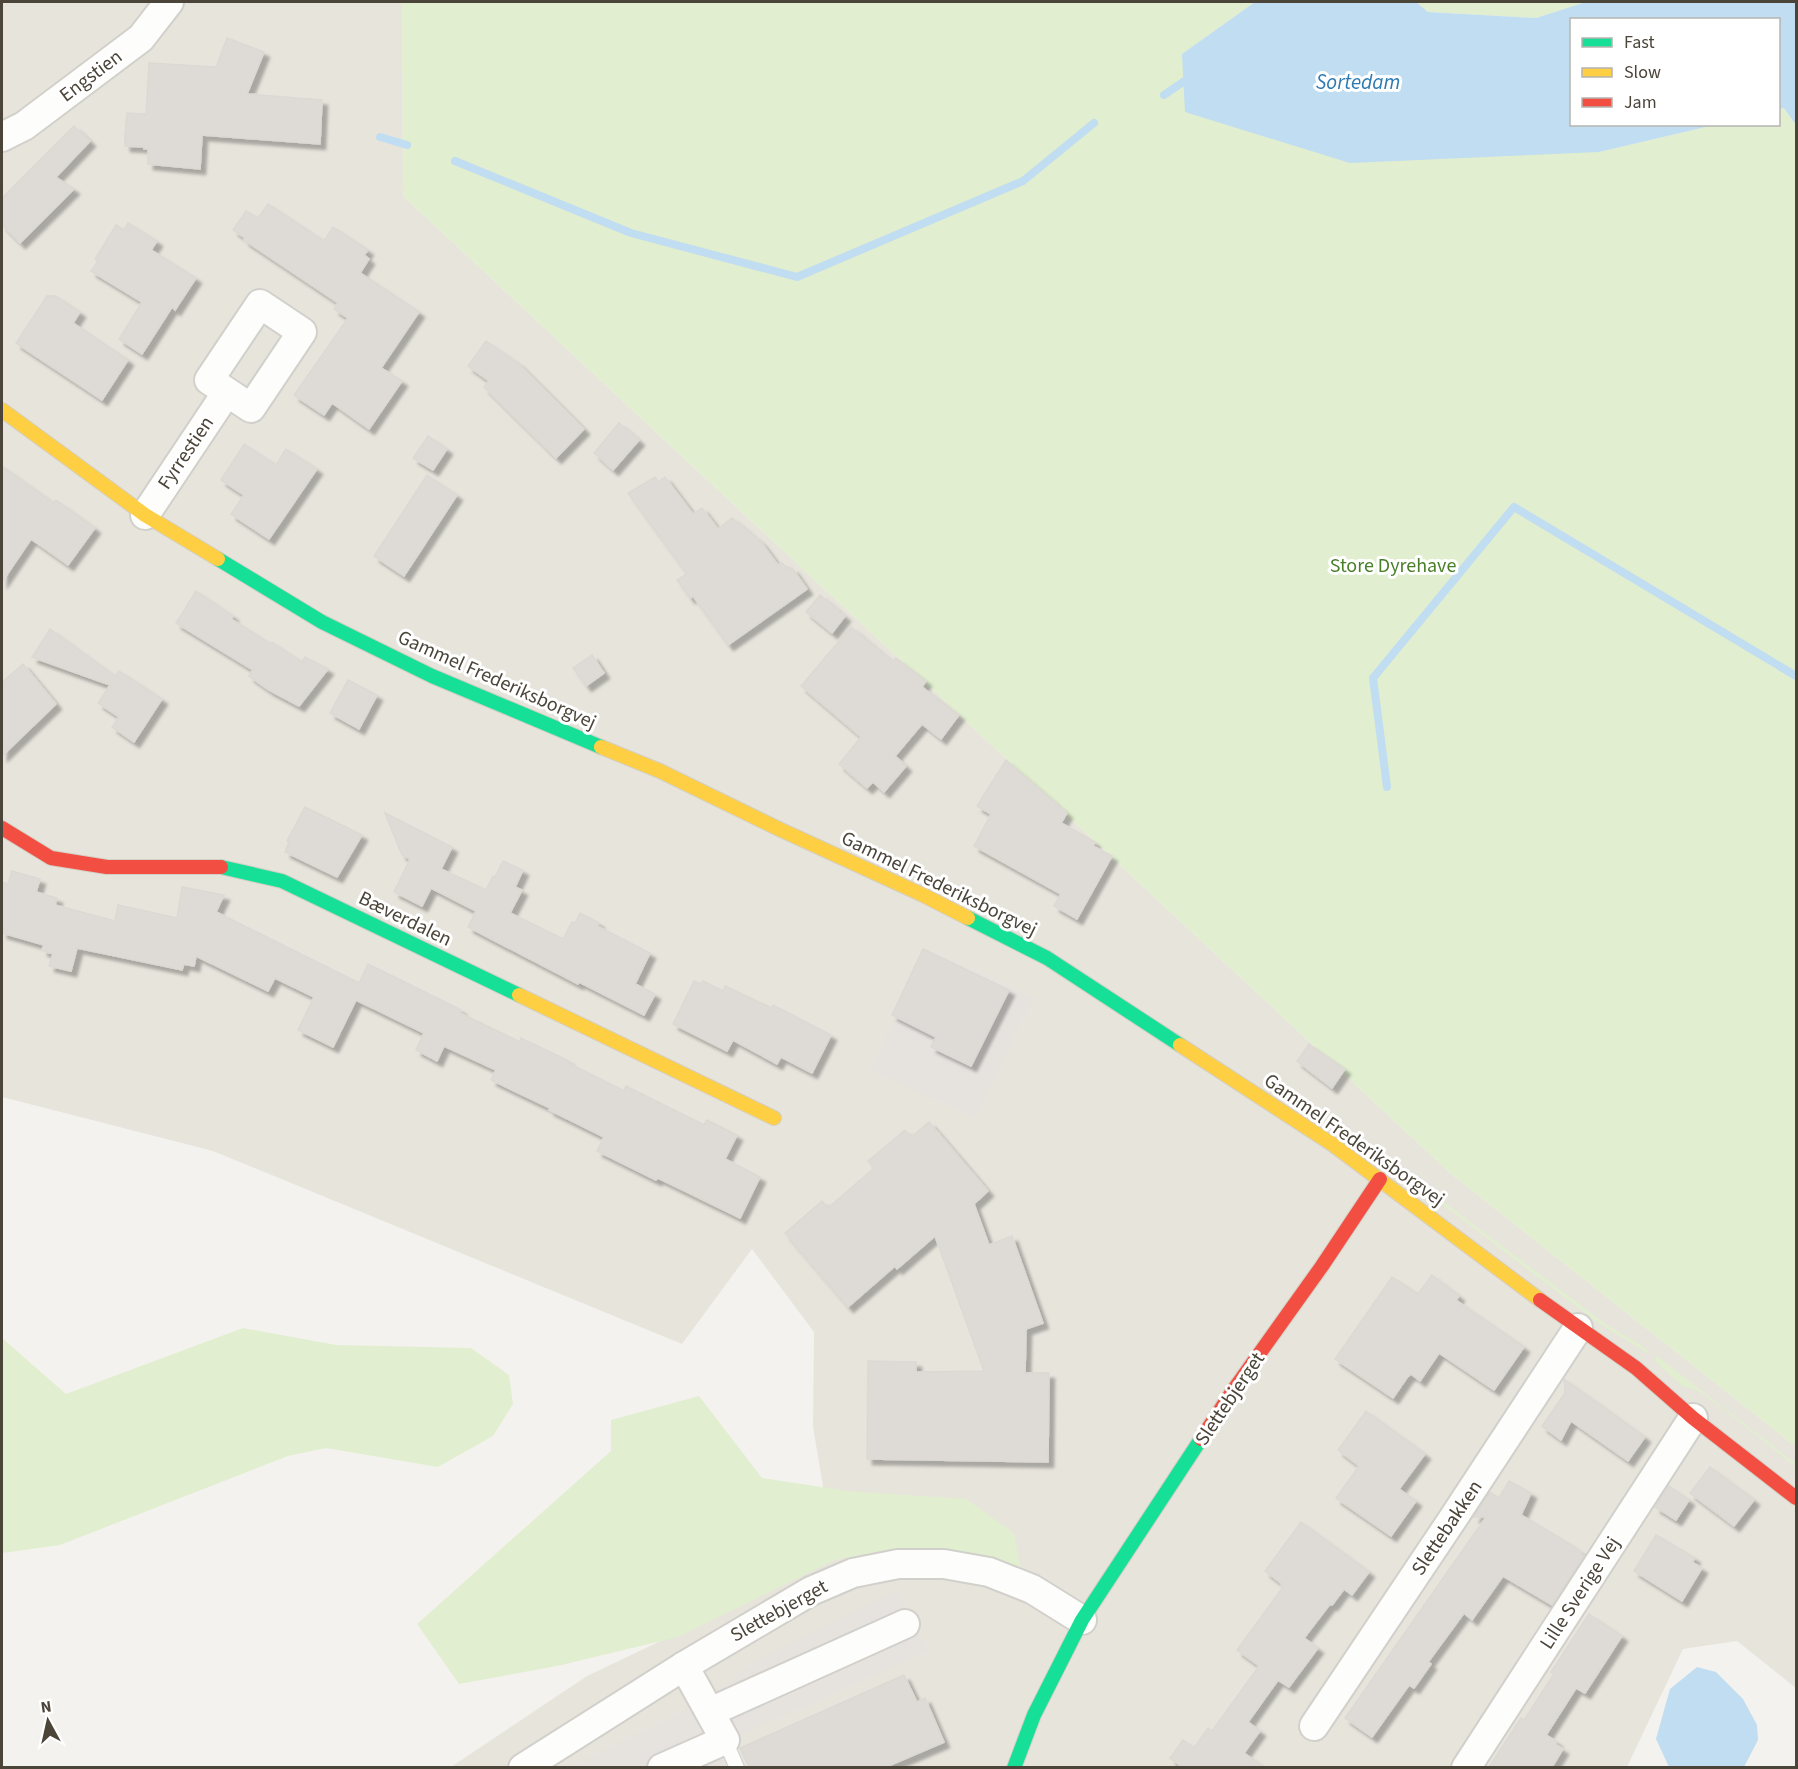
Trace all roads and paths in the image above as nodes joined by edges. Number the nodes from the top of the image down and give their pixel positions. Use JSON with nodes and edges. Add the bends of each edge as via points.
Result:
{"nodes":[{"id":1,"x":169,"y":2,"type":"edge"},
{"id":2,"x":2,"y":137,"type":"edge"},
{"id":3,"x":227,"y":392,"type":"dead end"},
{"id":4,"x":2,"y":410,"type":"edge"},
{"id":5,"x":145,"y":514,"type":"junction"},
{"id":6,"x":2,"y":828,"type":"edge"},
{"id":7,"x":774,"y":1118,"type":"dead end"},
{"id":8,"x":1380,"y":1179,"type":"junction"},
{"id":9,"x":1578,"y":1328,"type":"junction"},
{"id":10,"x":1693,"y":1418,"type":"junction"},
{"id":11,"x":1797,"y":1498,"type":"edge"},
{"id":12,"x":1082,"y":1620,"type":"junction"},
{"id":13,"x":905,"y":1624,"type":"dead end"},
{"id":14,"x":684,"y":1666,"type":"junction"},
{"id":15,"x":710,"y":1712,"type":"junction"},
{"id":16,"x":1314,"y":1726,"type":"dead end"},
{"id":17,"x":725,"y":1740,"type":"junction"},
{"id":18,"x":525,"y":1767,"type":"edge"},
{"id":19,"x":662,"y":1767,"type":"edge"},
{"id":20,"x":737,"y":1767,"type":"edge"},
{"id":21,"x":1014,"y":1767,"type":"edge"},
{"id":22,"x":1466,"y":1767,"type":"edge"}],
"edges":[{"from":1,"to":2,"type":"street","name":"Engstien","via":[[141,38],[24,126]]},
{"from":3,"to":5,"type":"street","name":"Fyrrestien"},
{"from":4,"to":5,"type":"street","name":"Gammel Frederiksborgvej"},
{"from":5,"to":8,"type":"street","name":"Gammel Frederiksborgvej","via":[[322,622],[432,676],[660,771],[1047,958]]},
{"from":6,"to":7,"type":"street","name":"Bæverdalen","via":[[51,858],[107,867],[221,867],[282,881]]},
{"from":8,"to":9,"type":"street","name":"Gammel Frederiksborgvej"},
{"from":8,"to":12,"type":"street","name":"Slettebjerget"},
{"from":9,"to":10,"type":"street","name":"Gammel Frederiksborgvej","via":[[1636,1368]]},
{"from":9,"to":16,"type":"street","name":"Slettebakken"},
{"from":10,"to":11,"type":"street","name":"Gammel Frederiksborgvej"},
{"from":10,"to":22,"type":"street","name":"Lille Sverige Vej"},
{"from":12,"to":14,"type":"street","name":"Slettebjerget","via":[[1032,1589],[989,1572],[944,1564],[898,1564],[853,1573],[811,1591]]},
{"from":12,"to":21,"type":"street","name":"Slettebjerget","via":[[1034,1715]]},
{"from":13,"to":15,"type":"street"},
{"from":14,"to":15,"type":"street"},
{"from":14,"to":18,"type":"street","name":"Slettebjerget"},
{"from":15,"to":17,"type":"street"},
{"from":17,"to":19,"type":"street"},
{"from":17,"to":20,"type":"lane"}]}
